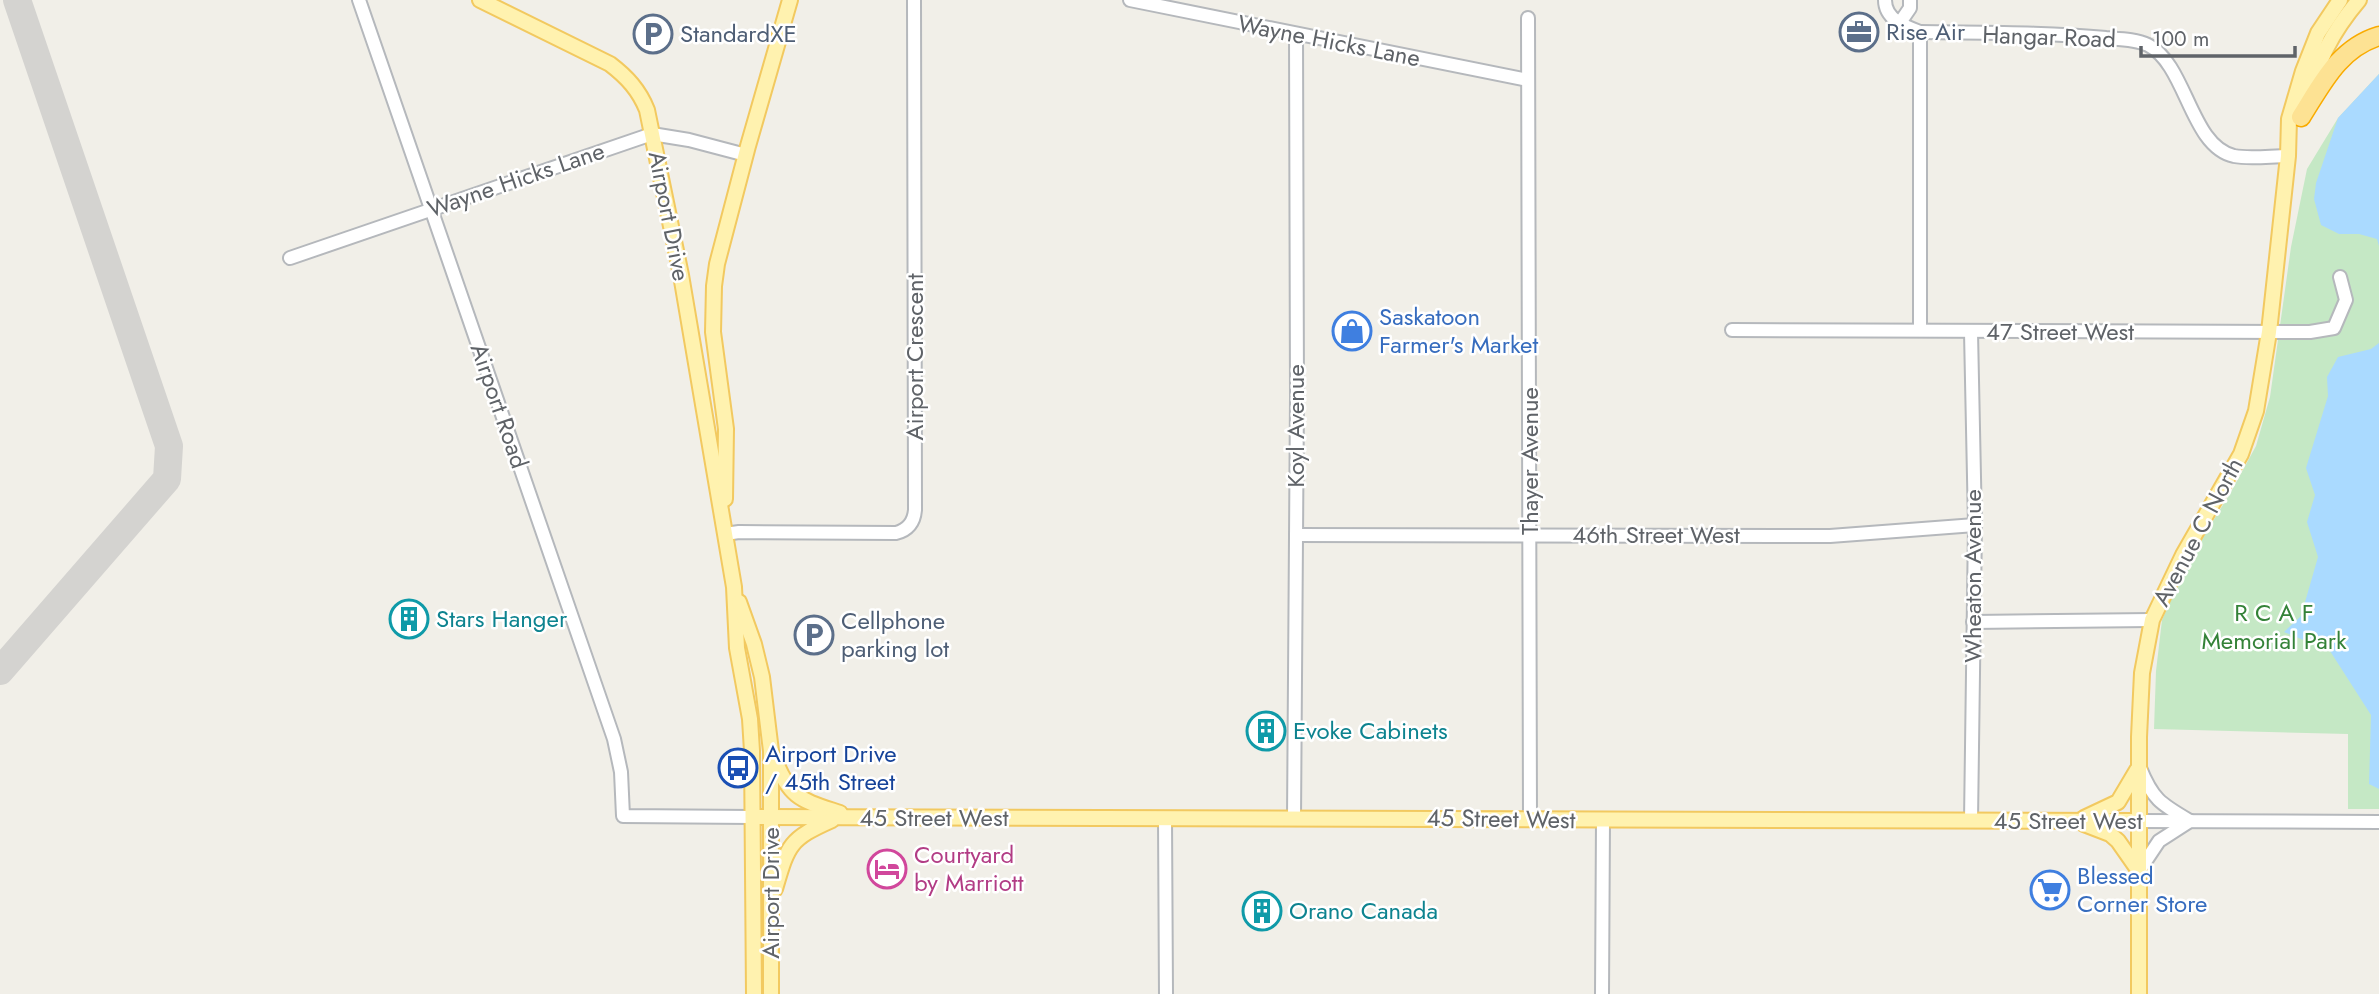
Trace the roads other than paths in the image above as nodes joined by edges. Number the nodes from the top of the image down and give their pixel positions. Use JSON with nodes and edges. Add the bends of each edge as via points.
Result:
{"nodes":[{"id":1,"x":359,"y":0,"type":"edge"},
{"id":2,"x":480,"y":0,"type":"edge"},
{"id":3,"x":790,"y":0,"type":"edge"},
{"id":4,"x":914,"y":0,"type":"edge"},
{"id":5,"x":1130,"y":0,"type":"edge"},
{"id":6,"x":1885,"y":0,"type":"edge"},
{"id":7,"x":1910,"y":0,"type":"edge"},
{"id":8,"x":2340,"y":0,"type":"edge"},
{"id":9,"x":2358,"y":0,"type":"edge"},
{"id":10,"x":1528,"y":18,"type":"dead end"},
{"id":11,"x":1899,"y":24,"type":"junction"},
{"id":12,"x":1920,"y":32,"type":"junction"},
{"id":13,"x":1296,"y":34,"type":"junction"},
{"id":14,"x":2379,"y":36,"type":"edge"},
{"id":15,"x":1528,"y":80,"type":"junction"},
{"id":16,"x":2301,"y":117,"type":"junction"},
{"id":17,"x":652,"y":134,"type":"junction"},
{"id":18,"x":746,"y":155,"type":"junction"},
{"id":19,"x":2288,"y":156,"type":"junction"},
{"id":20,"x":431,"y":209,"type":"junction"},
{"id":21,"x":290,"y":258,"type":"dead end"},
{"id":22,"x":2340,"y":278,"type":"dead end"},
{"id":23,"x":1732,"y":330,"type":"dead end"},
{"id":24,"x":1920,"y":330,"type":"junction"},
{"id":25,"x":1971,"y":332,"type":"junction"},
{"id":26,"x":2269,"y":332,"type":"junction"},
{"id":27,"x":1975,"y":524,"type":"junction"},
{"id":28,"x":724,"y":529,"type":"junction"},
{"id":29,"x":1296,"y":535,"type":"junction"},
{"id":30,"x":1530,"y":535,"type":"junction"},
{"id":31,"x":734,"y":587,"type":"junction"},
{"id":32,"x":2151,"y":620,"type":"junction"},
{"id":33,"x":1973,"y":622,"type":"junction"},
{"id":34,"x":771,"y":751,"type":"junction"},
{"id":35,"x":2139,"y":766,"type":"junction"},
{"id":36,"x":623,"y":816,"type":"joint"},
{"id":37,"x":753,"y":817,"type":"junction"},
{"id":38,"x":770,"y":817,"type":"junction"},
{"id":39,"x":844,"y":817,"type":"junction"},
{"id":40,"x":1165,"y":819,"type":"junction"},
{"id":41,"x":1294,"y":819,"type":"junction"},
{"id":42,"x":1530,"y":820,"type":"junction"},
{"id":43,"x":1603,"y":820,"type":"junction"},
{"id":44,"x":1971,"y":821,"type":"junction"},
{"id":45,"x":2076,"y":821,"type":"junction"},
{"id":46,"x":2138,"y":821,"type":"junction"},
{"id":47,"x":2191,"y":821,"type":"junction"},
{"id":48,"x":2379,"y":822,"type":"edge"},
{"id":49,"x":2139,"y":871,"type":"junction"},
{"id":50,"x":771,"y":903,"type":"junction"},
{"id":51,"x":754,"y":994,"type":"edge"},
{"id":52,"x":771,"y":994,"type":"edge"},
{"id":53,"x":1166,"y":994,"type":"edge"},
{"id":54,"x":1602,"y":994,"type":"edge"},
{"id":55,"x":2139,"y":994,"type":"edge"}],
"edges":[{"from":1,"to":20,"type":"street","name":"Airport Road"},
{"from":2,"to":17,"type":"main road","name":"Airport Drive","via":[[593,55],[625,76],[643,100]]},
{"from":3,"to":18,"type":"main road","name":"Airport Drive"},
{"from":4,"to":28,"type":"street","name":"Airport Crescent","via":[[914,519],[905,530],[895,533]]},
{"from":5,"to":13,"type":"street","name":"Wayne Hicks Lane"},
{"from":6,"to":11,"type":"street","via":[[1885,9]]},
{"from":7,"to":11,"type":"street"},
{"from":8,"to":19,"type":"main road","name":"Avenue C North","via":[[2318,33],[2303,71],[2289,119]]},
{"from":9,"to":16,"type":"main road","name":"Avenue C North","via":[[2327,46]]},
{"from":10,"to":15,"type":"street","name":"Thayer Avenue"},
{"from":11,"to":12,"type":"street","name":"Hangar Road"},
{"from":12,"to":19,"type":"street","name":"Hangar Road","via":[[2088,36],[2149,45],[2165,59],[2199,128],[2224,152]]},
{"from":12,"to":24,"type":"street"},
{"from":13,"to":15,"type":"street","name":"Wayne Hicks Lane"},
{"from":13,"to":29,"type":"street","name":"Koyl Avenue"},
{"from":14,"to":16,"type":"highway","via":[[2356,46],[2335,65]]},
{"from":15,"to":30,"type":"street","name":"Thayer Avenue"},
{"from":16,"to":19,"type":"main road","name":"Avenue C North"},
{"from":17,"to":18,"type":"street","name":"Wayne Hicks Lane"},
{"from":17,"to":20,"type":"street","name":"Wayne Hicks Lane"},
{"from":17,"to":28,"type":"main road","name":"Airport Drive"},
{"from":18,"to":28,"type":"main road","name":"Airport Drive","via":[[717,264],[712,307],[726,429]]},
{"from":19,"to":26,"type":"main road","name":"Avenue C North"},
{"from":20,"to":21,"type":"street","name":"Wayne Hicks Lane"},
{"from":20,"to":36,"type":"street","name":"Airport Road","via":[[614,739],[623,784]]},
{"from":22,"to":26,"type":"street","name":"47 Street West","via":[[2346,300],[2334,328]]},
{"from":23,"to":24,"type":"street","name":"47 Street West"},
{"from":24,"to":25,"type":"street","name":"47 Street West"},
{"from":25,"to":26,"type":"street","name":"47 Street West"},
{"from":25,"to":27,"type":"street","name":"Wheaton Avenue"},
{"from":26,"to":32,"type":"main road","name":"Avenue C North","via":[[2260,393],[2241,454]]},
{"from":27,"to":30,"type":"street","name":"46th Street West","via":[[1830,536]]},
{"from":27,"to":33,"type":"street","name":"Wheaton Avenue"},
{"from":28,"to":31,"type":"main road","name":"Airport Drive"},
{"from":29,"to":30,"type":"street","name":"46th Street West"},
{"from":29,"to":41,"type":"street","name":"Koyl Avenue"},
{"from":30,"to":42,"type":"street","name":"Thayer Avenue"},
{"from":31,"to":34,"type":"main road","name":"Airport Drive","via":[[762,677]]},
{"from":31,"to":37,"type":"main road","name":"Airport Drive","via":[[737,648],[750,730]]},
{"from":32,"to":33,"type":"street"},
{"from":32,"to":35,"type":"main road","name":"Avenue C North","via":[[2142,673]]},
{"from":33,"to":44,"type":"street","name":"Wheaton Avenue"},
{"from":34,"to":38,"type":"main road","name":"Airport Drive"},
{"from":34,"to":39,"type":"main road","via":[[793,793]]},
{"from":35,"to":45,"type":"main road","via":[[2119,802]]},
{"from":35,"to":46,"type":"main road","name":"Avenue C North"},
{"from":35,"to":47,"type":"street","via":[[2158,802]]},
{"from":36,"to":37,"type":"street","name":"45 Street West"},
{"from":37,"to":38,"type":"main road","name":"45 Street West"},
{"from":37,"to":51,"type":"main road","name":"Airport Drive"},
{"from":38,"to":39,"type":"main road","name":"45 Street West"},
{"from":38,"to":50,"type":"main road","name":"Airport Drive"},
{"from":39,"to":40,"type":"main road","name":"45 Street West"},
{"from":39,"to":50,"type":"main road","via":[[803,833],[791,844]]},
{"from":40,"to":41,"type":"main road","name":"45 Street West"},
{"from":40,"to":53,"type":"street"},
{"from":41,"to":42,"type":"main road","name":"45 Street West"},
{"from":42,"to":43,"type":"main road","name":"45 Street West"},
{"from":43,"to":44,"type":"main road","name":"45 Street West"},
{"from":43,"to":54,"type":"street"},
{"from":44,"to":45,"type":"main road","name":"45 Street West"},
{"from":45,"to":46,"type":"main road","name":"45 Street West"},
{"from":45,"to":49,"type":"main road","via":[[2118,841]]},
{"from":46,"to":47,"type":"street","name":"45 Street West"},
{"from":46,"to":49,"type":"main road","name":"Avenue C North"},
{"from":47,"to":48,"type":"street","name":"45 Street West"},
{"from":47,"to":49,"type":"street","via":[[2155,845]]},
{"from":49,"to":55,"type":"main road","name":"Avenue C North"},
{"from":50,"to":52,"type":"main road","name":"Airport Drive"}]}
